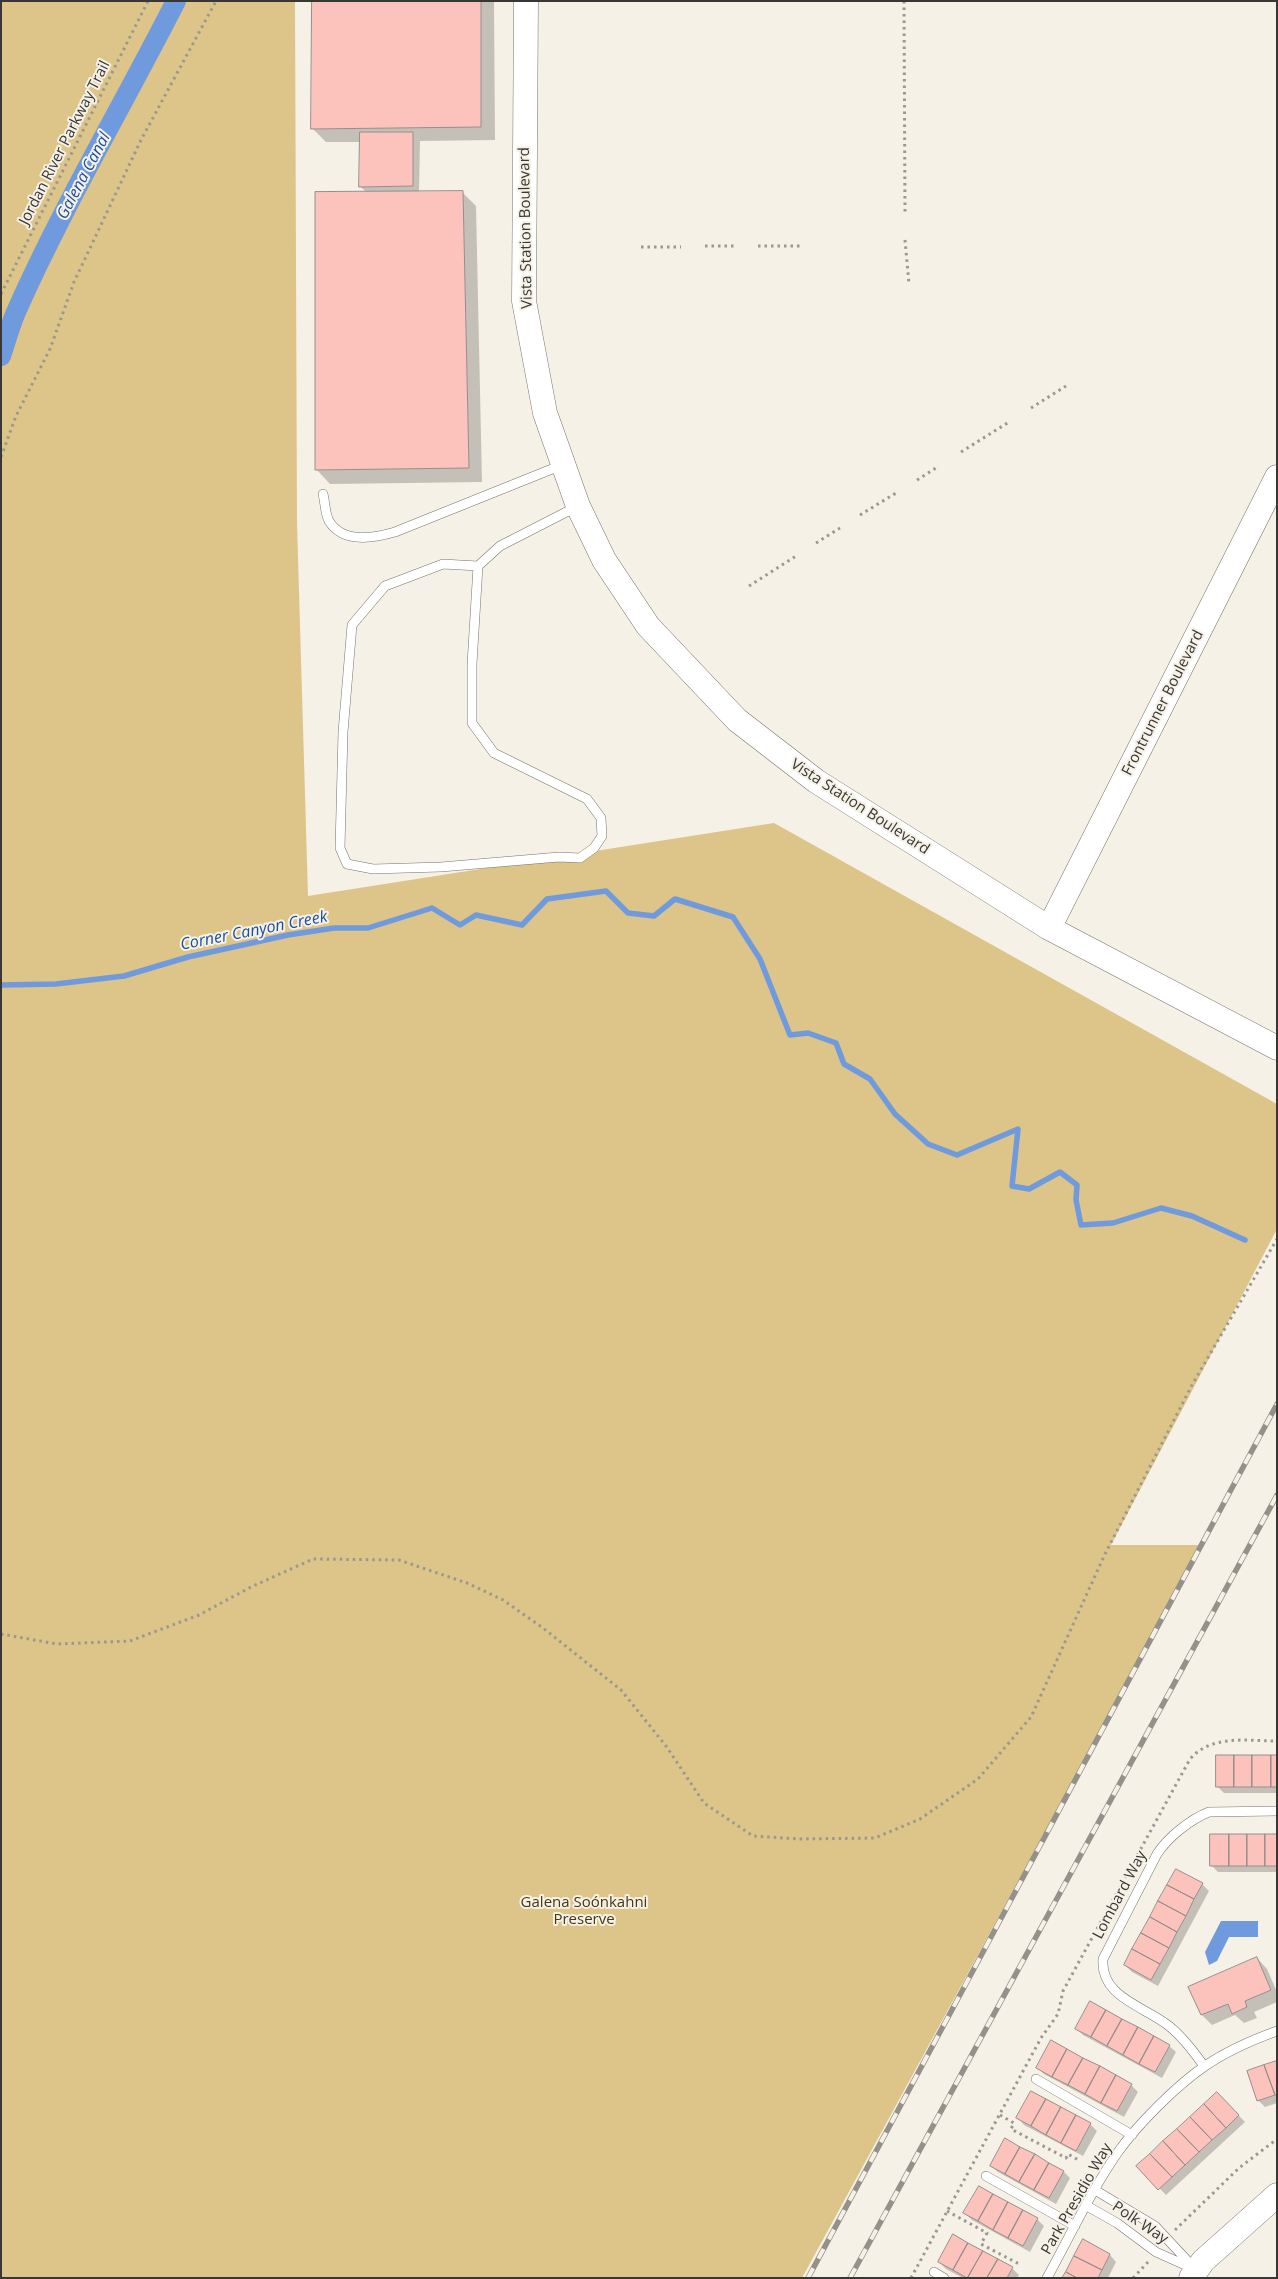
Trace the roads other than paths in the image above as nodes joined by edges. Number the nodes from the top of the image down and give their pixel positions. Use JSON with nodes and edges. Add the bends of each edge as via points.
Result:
{"nodes":[{"id":1,"x":526,"y":1,"type":"edge"},
{"id":2,"x":563,"y":465,"type":"junction"},
{"id":3,"x":1277,"y":477,"type":"edge"},
{"id":4,"x":324,"y":494,"type":"dead end"},
{"id":5,"x":578,"y":506,"type":"junction"},
{"id":6,"x":478,"y":566,"type":"junction"},
{"id":7,"x":1049,"y":928,"type":"junction"},
{"id":8,"x":1277,"y":1048,"type":"edge"},
{"id":9,"x":1277,"y":1811,"type":"edge"},
{"id":10,"x":1277,"y":2031,"type":"edge"},
{"id":11,"x":1204,"y":2066,"type":"junction"},
{"id":12,"x":1036,"y":2079,"type":"dead end"},
{"id":13,"x":1132,"y":2135,"type":"junction"},
{"id":14,"x":986,"y":2176,"type":"dead end"},
{"id":15,"x":1095,"y":2190,"type":"junction"},
{"id":16,"x":1277,"y":2196,"type":"edge"},
{"id":17,"x":1086,"y":2206,"type":"junction"},
{"id":18,"x":1075,"y":2226,"type":"junction"},
{"id":19,"x":934,"y":2272,"type":"dead end"},
{"id":20,"x":1194,"y":2274,"type":"edge"},
{"id":21,"x":944,"y":2278,"type":"edge"},
{"id":22,"x":1047,"y":2278,"type":"edge"}],
"edges":[{"from":1,"to":2,"type":"street","name":"Vista Station Boulevard","via":[[524,302],[545,413]]},
{"from":2,"to":4,"type":"lane","via":[[376,537],[358,539],[329,521]]},
{"from":2,"to":5,"type":"street","name":"Vista Station Boulevard"},
{"from":3,"to":7,"type":"street","name":"Frontrunner Boulevard"},
{"from":5,"to":6,"type":"lane","via":[[500,546]]},
{"from":5,"to":7,"type":"street","name":"Vista Station Boulevard","via":[[604,560],[648,626],[737,720],[816,781]]},
{"from":6,"to":6,"type":"lane","via":[[443,564],[385,586],[352,625],[343,732],[340,839],[347,864],[382,868],[441,867],[580,858],[594,848],[602,836],[602,818],[587,799],[494,753],[472,723]]},
{"from":7,"to":8,"type":"street","name":"Vista Station Boulevard"},
{"from":9,"to":11,"type":"lane","name":"Lombard Way","via":[[1209,1812],[1167,1842],[1105,1952],[1102,1966],[1110,1988],[1169,2026]]},
{"from":10,"to":11,"type":"lane","name":"Park Presidio Way"},
{"from":11,"to":13,"type":"lane","name":"Park Presidio Way"},
{"from":12,"to":13,"type":"lane"},
{"from":13,"to":15,"type":"lane","name":"Park Presidio Way"},
{"from":14,"to":18,"type":"lane"},
{"from":15,"to":17,"type":"lane","name":"Park Presidio Way"},
{"from":15,"to":20,"type":"lane","name":"Polk Way","via":[[1141,2216],[1168,2238]]},
{"from":16,"to":20,"type":"street","via":[[1203,2261]]},
{"from":17,"to":18,"type":"lane","name":"Park Presidio Way"},
{"from":17,"to":20,"type":"lane","name":"Polk Way"},
{"from":18,"to":22,"type":"lane","name":"Park Presidio Way"},
{"from":19,"to":21,"type":"lane"}]}
